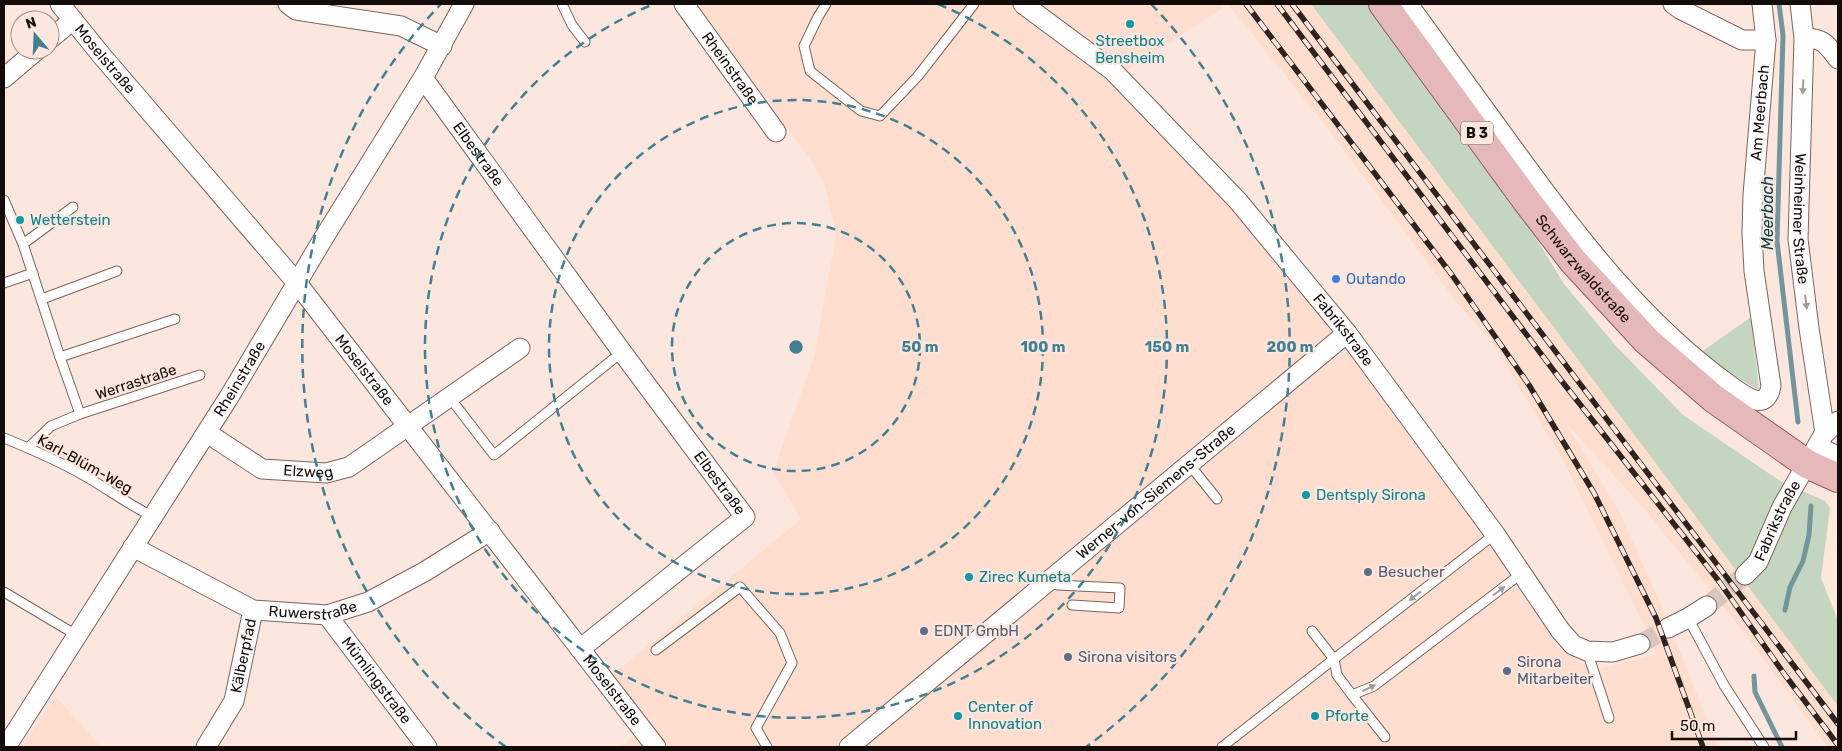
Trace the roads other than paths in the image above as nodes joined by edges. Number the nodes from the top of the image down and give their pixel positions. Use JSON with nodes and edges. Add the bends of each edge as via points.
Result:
{"nodes":[{"id":1,"x":60,"y":4,"type":"edge"},
{"id":2,"x":288,"y":4,"type":"edge"},
{"id":3,"x":464,"y":4,"type":"edge"},
{"id":4,"x":562,"y":4,"type":"edge"},
{"id":5,"x":684,"y":4,"type":"edge"},
{"id":6,"x":826,"y":4,"type":"edge"},
{"id":7,"x":974,"y":4,"type":"edge"},
{"id":8,"x":1023,"y":4,"type":"edge"},
{"id":9,"x":1383,"y":4,"type":"edge"},
{"id":10,"x":1408,"y":4,"type":"edge"},
{"id":11,"x":1673,"y":4,"type":"edge"},
{"id":12,"x":1762,"y":4,"type":"edge"},
{"id":13,"x":1800,"y":4,"type":"edge"},
{"id":14,"x":73,"y":20,"type":"junction"},
{"id":15,"x":60,"y":31,"type":"edge"},
{"id":16,"x":1804,"y":38,"type":"junction"},
{"id":17,"x":1766,"y":40,"type":"junction"},
{"id":18,"x":585,"y":42,"type":"dead end"},
{"id":19,"x":442,"y":46,"type":"junction"},
{"id":20,"x":1838,"y":59,"type":"edge"},
{"id":21,"x":25,"y":60,"type":"edge"},
{"id":22,"x":4,"y":78,"type":"edge"},
{"id":23,"x":423,"y":78,"type":"junction"},
{"id":24,"x":776,"y":132,"type":"dead end"},
{"id":25,"x":4,"y":200,"type":"edge"},
{"id":26,"x":73,"y":207,"type":"dead end"},
{"id":27,"x":23,"y":244,"type":"junction"},
{"id":28,"x":117,"y":271,"type":"dead end"},
{"id":29,"x":33,"y":273,"type":"junction"},
{"id":30,"x":4,"y":283,"type":"edge"},
{"id":31,"x":297,"y":283,"type":"junction"},
{"id":32,"x":42,"y":300,"type":"junction"},
{"id":33,"x":175,"y":319,"type":"dead end"},
{"id":34,"x":1346,"y":333,"type":"junction"},
{"id":35,"x":520,"y":348,"type":"dead end"},
{"id":36,"x":622,"y":352,"type":"junction"},
{"id":37,"x":60,"y":357,"type":"junction"},
{"id":38,"x":200,"y":375,"type":"dead end"},
{"id":39,"x":450,"y":398,"type":"junction"},
{"id":40,"x":1766,"y":398,"type":"joint"},
{"id":41,"x":80,"y":414,"type":"junction"},
{"id":42,"x":408,"y":428,"type":"junction"},
{"id":43,"x":207,"y":433,"type":"junction"},
{"id":44,"x":4,"y":438,"type":"edge"},
{"id":45,"x":1822,"y":441,"type":"edge"},
{"id":46,"x":28,"y":448,"type":"junction"},
{"id":47,"x":1838,"y":456,"type":"edge"},
{"id":48,"x":1189,"y":464,"type":"junction"},
{"id":49,"x":1838,"y":478,"type":"edge"},
{"id":50,"x":1217,"y":499,"type":"dead end"},
{"id":51,"x":152,"y":516,"type":"junction"},
{"id":52,"x":490,"y":531,"type":"junction"},
{"id":53,"x":1495,"y":534,"type":"junction"},
{"id":54,"x":133,"y":547,"type":"junction"},
{"id":55,"x":1522,"y":573,"type":"junction"},
{"id":56,"x":1745,"y":575,"type":"tunnel mouth"},
{"id":57,"x":1057,"y":585,"type":"dead end"},
{"id":58,"x":4,"y":592,"type":"edge"},
{"id":59,"x":1072,"y":605,"type":"dead end"},
{"id":60,"x":1707,"y":606,"type":"tunnel mouth"},
{"id":61,"x":253,"y":610,"type":"junction"},
{"id":62,"x":327,"y":615,"type":"junction"},
{"id":63,"x":1688,"y":618,"type":"junction"},
{"id":64,"x":1668,"y":628,"type":"tunnel mouth"},
{"id":65,"x":1312,"y":631,"type":"dead end"},
{"id":66,"x":78,"y":636,"type":"junction"},
{"id":67,"x":1640,"y":644,"type":"tunnel mouth"},
{"id":68,"x":580,"y":650,"type":"junction"},
{"id":69,"x":656,"y":650,"type":"dead end"},
{"id":70,"x":1587,"y":651,"type":"junction"},
{"id":71,"x":1334,"y":659,"type":"junction"},
{"id":72,"x":1352,"y":695,"type":"junction"},
{"id":73,"x":1609,"y":718,"type":"dead end"},
{"id":74,"x":1384,"y":737,"type":"dead end"},
{"id":75,"x":12,"y":745,"type":"edge"},
{"id":76,"x":206,"y":747,"type":"edge"},
{"id":77,"x":427,"y":747,"type":"edge"},
{"id":78,"x":656,"y":747,"type":"edge"},
{"id":79,"x":767,"y":747,"type":"edge"},
{"id":80,"x":849,"y":747,"type":"edge"},
{"id":81,"x":1222,"y":747,"type":"edge"},
{"id":82,"x":1764,"y":747,"type":"edge"}],
"edges":[{"from":1,"to":14,"type":"street","name":"Moselstraße"},
{"from":2,"to":19,"type":"street","via":[[296,10],[401,26]]},
{"from":3,"to":19,"type":"street","name":"Rheinstraße"},
{"from":4,"to":18,"type":"lane"},
{"from":5,"to":24,"type":"street","name":"Rheinstraße"},
{"from":6,"to":7,"type":"lane","via":[[804,46],[810,70],[861,111],[880,116],[918,76]]},
{"from":8,"to":34,"type":"street","name":"Fabrikstraße","via":[[1112,70],[1238,201]]},
{"from":9,"to":45,"type":"main road","name":"Schwarzwaldstraße","number":"B 3","via":[[1573,261],[1655,347],[1713,398]]},
{"from":10,"to":40,"type":"street","name":"Schwarzwaldstraße","via":[[1566,221],[1619,283],[1712,373],[1749,399],[1759,401]]},
{"from":11,"to":17,"type":"street","via":[[1742,40]]},
{"from":12,"to":17,"type":"street","name":"Am Meerbach"},
{"from":13,"to":16,"type":"street","name":"Weinheimer Straße"},
{"from":14,"to":15,"type":"street"},
{"from":14,"to":31,"type":"street","name":"Moselstraße"},
{"from":16,"to":20,"type":"street","via":[[1822,40]]},
{"from":16,"to":45,"type":"street","name":"Weinheimer Straße","one_way":true,"via":[[1798,238]]},
{"from":17,"to":40,"type":"street","name":"Am Meerbach","via":[[1752,233],[1754,271],[1771,386]]},
{"from":19,"to":23,"type":"street","name":"Rheinstraße"},
{"from":21,"to":22,"type":"street"},
{"from":23,"to":31,"type":"street","name":"Rheinstraße"},
{"from":23,"to":36,"type":"street","name":"Elbestraße"},
{"from":25,"to":27,"type":"lane","name":"Werrastraße"},
{"from":26,"to":27,"type":"lane"},
{"from":27,"to":29,"type":"lane","name":"Werrastraße"},
{"from":28,"to":32,"type":"lane"},
{"from":29,"to":30,"type":"lane"},
{"from":29,"to":32,"type":"lane","name":"Werrastraße"},
{"from":31,"to":42,"type":"street","name":"Moselstraße"},
{"from":31,"to":43,"type":"street","name":"Rheinstraße"},
{"from":32,"to":37,"type":"lane","name":"Werrastraße"},
{"from":33,"to":37,"type":"lane"},
{"from":34,"to":48,"type":"street","name":"Werner-von-Siemens-Straße"},
{"from":34,"to":53,"type":"street","name":"Fabrikstraße"},
{"from":35,"to":39,"type":"street"},
{"from":36,"to":39,"type":"lane","via":[[494,455]]},
{"from":36,"to":68,"type":"street","name":"Elbestraße","via":[[745,517]]},
{"from":37,"to":41,"type":"lane","name":"Werrastraße"},
{"from":38,"to":41,"type":"lane","name":"Werrastraße"},
{"from":39,"to":42,"type":"street"},
{"from":41,"to":46,"type":"lane","name":"Werrastraße","via":[[51,426]]},
{"from":42,"to":43,"type":"street","name":"Elzweg","via":[[349,467],[326,473],[262,469]]},
{"from":42,"to":52,"type":"street","name":"Moselstraße"},
{"from":43,"to":51,"type":"street","name":"Rheinstraße"},
{"from":44,"to":46,"type":"lane","name":"Karl-Blüm-Weg"},
{"from":45,"to":47,"type":"street","name":"Schwarzwaldstraße"},
{"from":45,"to":49,"type":"main road","name":"Schwarzwaldstraße","number":"B 3"},
{"from":45,"to":56,"type":"street","name":"Fabrikstraße","via":[[1782,507],[1758,562]]},
{"from":46,"to":51,"type":"lane","name":"Karl-Blüm-Weg"},
{"from":48,"to":50,"type":"lane"},
{"from":48,"to":80,"type":"street","name":"Werner-von-Siemens-Straße"},
{"from":51,"to":54,"type":"street","name":"Rheinstraße"},
{"from":52,"to":62,"type":"street","name":"Ruwerstraße","via":[[368,602]]},
{"from":52,"to":68,"type":"street","name":"Moselstraße"},
{"from":53,"to":55,"type":"street","name":"Fabrikstraße"},
{"from":53,"to":71,"type":"lane","one_way":true},
{"from":54,"to":61,"type":"street","name":"Ruwerstraße"},
{"from":54,"to":66,"type":"street","name":"Rheinstraße"},
{"from":55,"to":70,"type":"street","name":"Fabrikstraße","via":[[1573,646]]},
{"from":72,"to":55,"type":"lane","one_way":true,"via":[[1374,686]]},
{"from":57,"to":59,"type":"lane","via":[[1120,588],[1119,608]]},
{"from":58,"to":66,"type":"lane"},
{"from":60,"to":63,"type":"street"},
{"from":61,"to":62,"type":"street","name":"Ruwerstraße"},
{"from":61,"to":76,"type":"street","name":"Kälberpfad","via":[[234,701]]},
{"from":62,"to":77,"type":"street","name":"Mümlingstraße"},
{"from":63,"to":64,"type":"street"},
{"from":63,"to":82,"type":"lane","via":[[1724,685]]},
{"from":65,"to":71,"type":"lane"},
{"from":66,"to":75,"type":"street","name":"Rheinstraße"},
{"from":67,"to":70,"type":"street","via":[[1613,652]]},
{"from":68,"to":78,"type":"street","name":"Moselstraße"},
{"from":69,"to":79,"type":"lane","via":[[740,587],[780,633],[792,663],[756,728]]},
{"from":70,"to":73,"type":"lane"},
{"from":71,"to":72,"type":"lane","via":[[1336,675]]},
{"from":71,"to":81,"type":"lane"},
{"from":72,"to":74,"type":"lane"}]}
